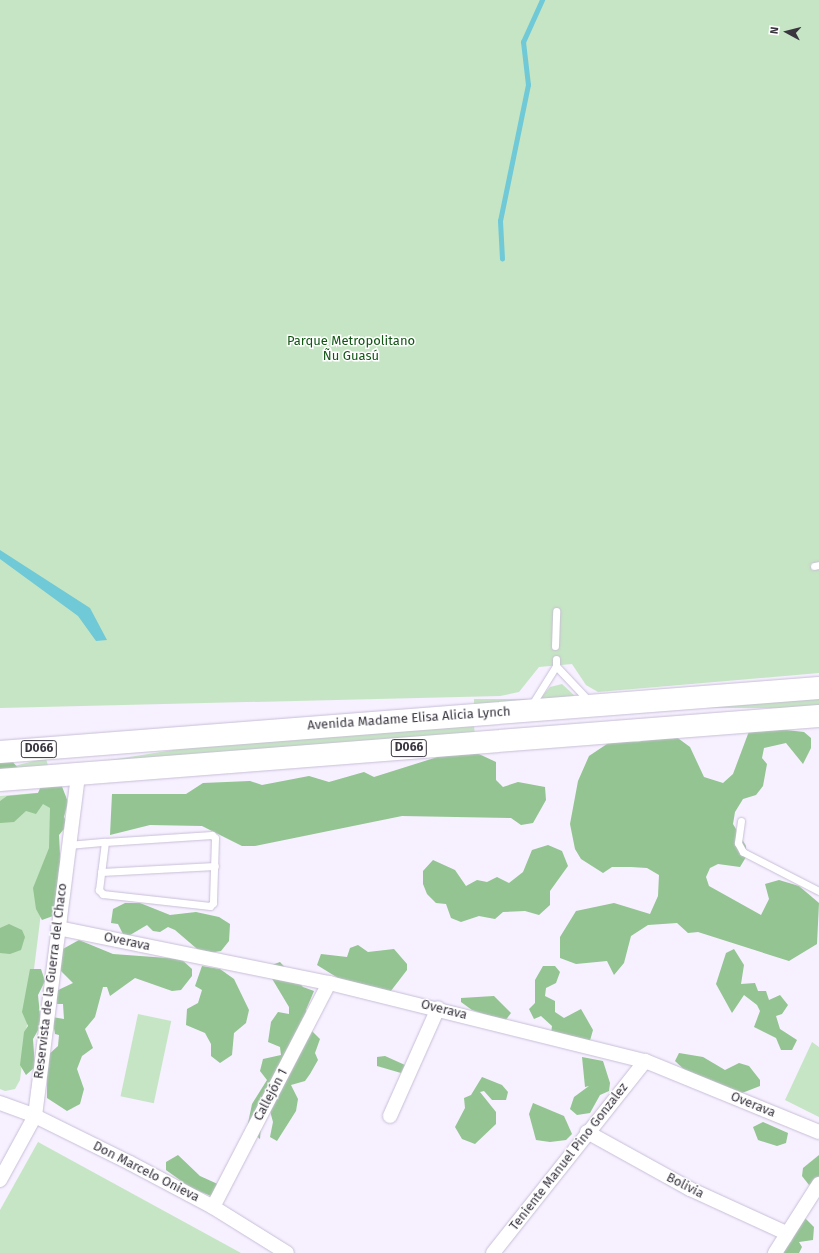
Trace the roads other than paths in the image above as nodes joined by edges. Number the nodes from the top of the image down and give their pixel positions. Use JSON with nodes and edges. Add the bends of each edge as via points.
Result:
{"nodes":[{"id":1,"x":556,"y":611,"type":"dead end"},
{"id":2,"x":556,"y":646,"type":"dead end"},
{"id":3,"x":819,"y":688,"type":"edge"},
{"id":4,"x":592,"y":705,"type":"junction"},
{"id":5,"x":529,"y":710,"type":"junction"},
{"id":6,"x":819,"y":716,"type":"edge"},
{"id":7,"x":0,"y":752,"type":"edge"},
{"id":8,"x":77,"y":758,"type":"junction"},
{"id":9,"x":0,"y":780,"type":"edge"},
{"id":10,"x":740,"y":822,"type":"dead end"},
{"id":11,"x":105,"y":842,"type":"junction"},
{"id":12,"x":67,"y":845,"type":"junction"},
{"id":13,"x":215,"y":866,"type":"junction"},
{"id":14,"x":101,"y":872,"type":"junction"},
{"id":15,"x":819,"y":891,"type":"edge"},
{"id":16,"x":58,"y":928,"type":"junction"},
{"id":17,"x":329,"y":983,"type":"junction"},
{"id":18,"x":438,"y":1008,"type":"junction"},
{"id":19,"x":645,"y":1062,"type":"junction"},
{"id":20,"x":0,"y":1103,"type":"edge"},
{"id":21,"x":35,"y":1116,"type":"junction"},
{"id":22,"x":390,"y":1116,"type":"dead end"},
{"id":23,"x":587,"y":1132,"type":"junction"},
{"id":24,"x":819,"y":1132,"type":"edge"},
{"id":25,"x":0,"y":1180,"type":"edge"},
{"id":26,"x":819,"y":1184,"type":"edge"},
{"id":27,"x":213,"y":1207,"type":"junction"},
{"id":28,"x":786,"y":1233,"type":"junction"},
{"id":29,"x":286,"y":1253,"type":"edge"},
{"id":30,"x":493,"y":1253,"type":"edge"},
{"id":31,"x":775,"y":1253,"type":"edge"}],
"edges":[{"from":1,"to":2,"type":"lane"},
{"from":3,"to":4,"type":"highway","name":"Avenida Madame Elisa Alicia Lynch","number":"D066"},
{"from":4,"to":5,"type":"highway","name":"Avenida Madame Elisa Alicia Lynch","number":"D066"},
{"from":4,"to":5,"type":"lane","via":[[556,663]]},
{"from":5,"to":8,"type":"highway","name":"Avenida Madame Elisa Alicia Lynch","number":"D066","via":[[190,736]]},
{"from":6,"to":8,"type":"highway","name":"Avenida Madame Elisa Alicia Lynch","number":"D066"},
{"from":7,"to":8,"type":"highway","name":"Avenida Madame Elisa Alicia Lynch","number":"D066"},
{"from":8,"to":9,"type":"highway","name":"Avenida Madame Elisa Alicia Lynch","number":"D066"},
{"from":8,"to":12,"type":"street","name":"Reservista de la Guerra del Chaco"},
{"from":10,"to":15,"type":"lane","via":[[738,843],[743,852]]},
{"from":11,"to":12,"type":"lane"},
{"from":11,"to":13,"type":"lane","via":[[212,835],[215,838]]},
{"from":11,"to":14,"type":"lane"},
{"from":12,"to":16,"type":"street","name":"Reservista de la Guerra del Chaco"},
{"from":13,"to":14,"type":"lane"},
{"from":13,"to":14,"type":"lane","via":[[213,903],[210,906],[103,894],[99,890]]},
{"from":16,"to":17,"type":"street","name":"Overava"},
{"from":16,"to":21,"type":"street","name":"Reservista de la Guerra del Chaco"},
{"from":17,"to":18,"type":"street","name":"Overava"},
{"from":17,"to":27,"type":"street","name":"Callejón 1"},
{"from":18,"to":19,"type":"street","name":"Overava"},
{"from":18,"to":22,"type":"street"},
{"from":19,"to":23,"type":"street","name":"Teniente Manuel Pino Gonzalez"},
{"from":19,"to":24,"type":"street","name":"Overava"},
{"from":20,"to":21,"type":"street","name":"Don Marcelo Onieva"},
{"from":21,"to":25,"type":"street","name":"Reservista de la Guerra del Chaco"},
{"from":21,"to":27,"type":"street","name":"Don Marcelo Onieva"},
{"from":23,"to":28,"type":"street","name":"Bolivia","via":[[690,1190]]},
{"from":23,"to":30,"type":"street","name":"Teniente Manuel Pino Gonzalez"},
{"from":26,"to":28,"type":"street"},
{"from":27,"to":29,"type":"street","name":"Don Marcelo Onieva"},
{"from":28,"to":31,"type":"street"}]}
